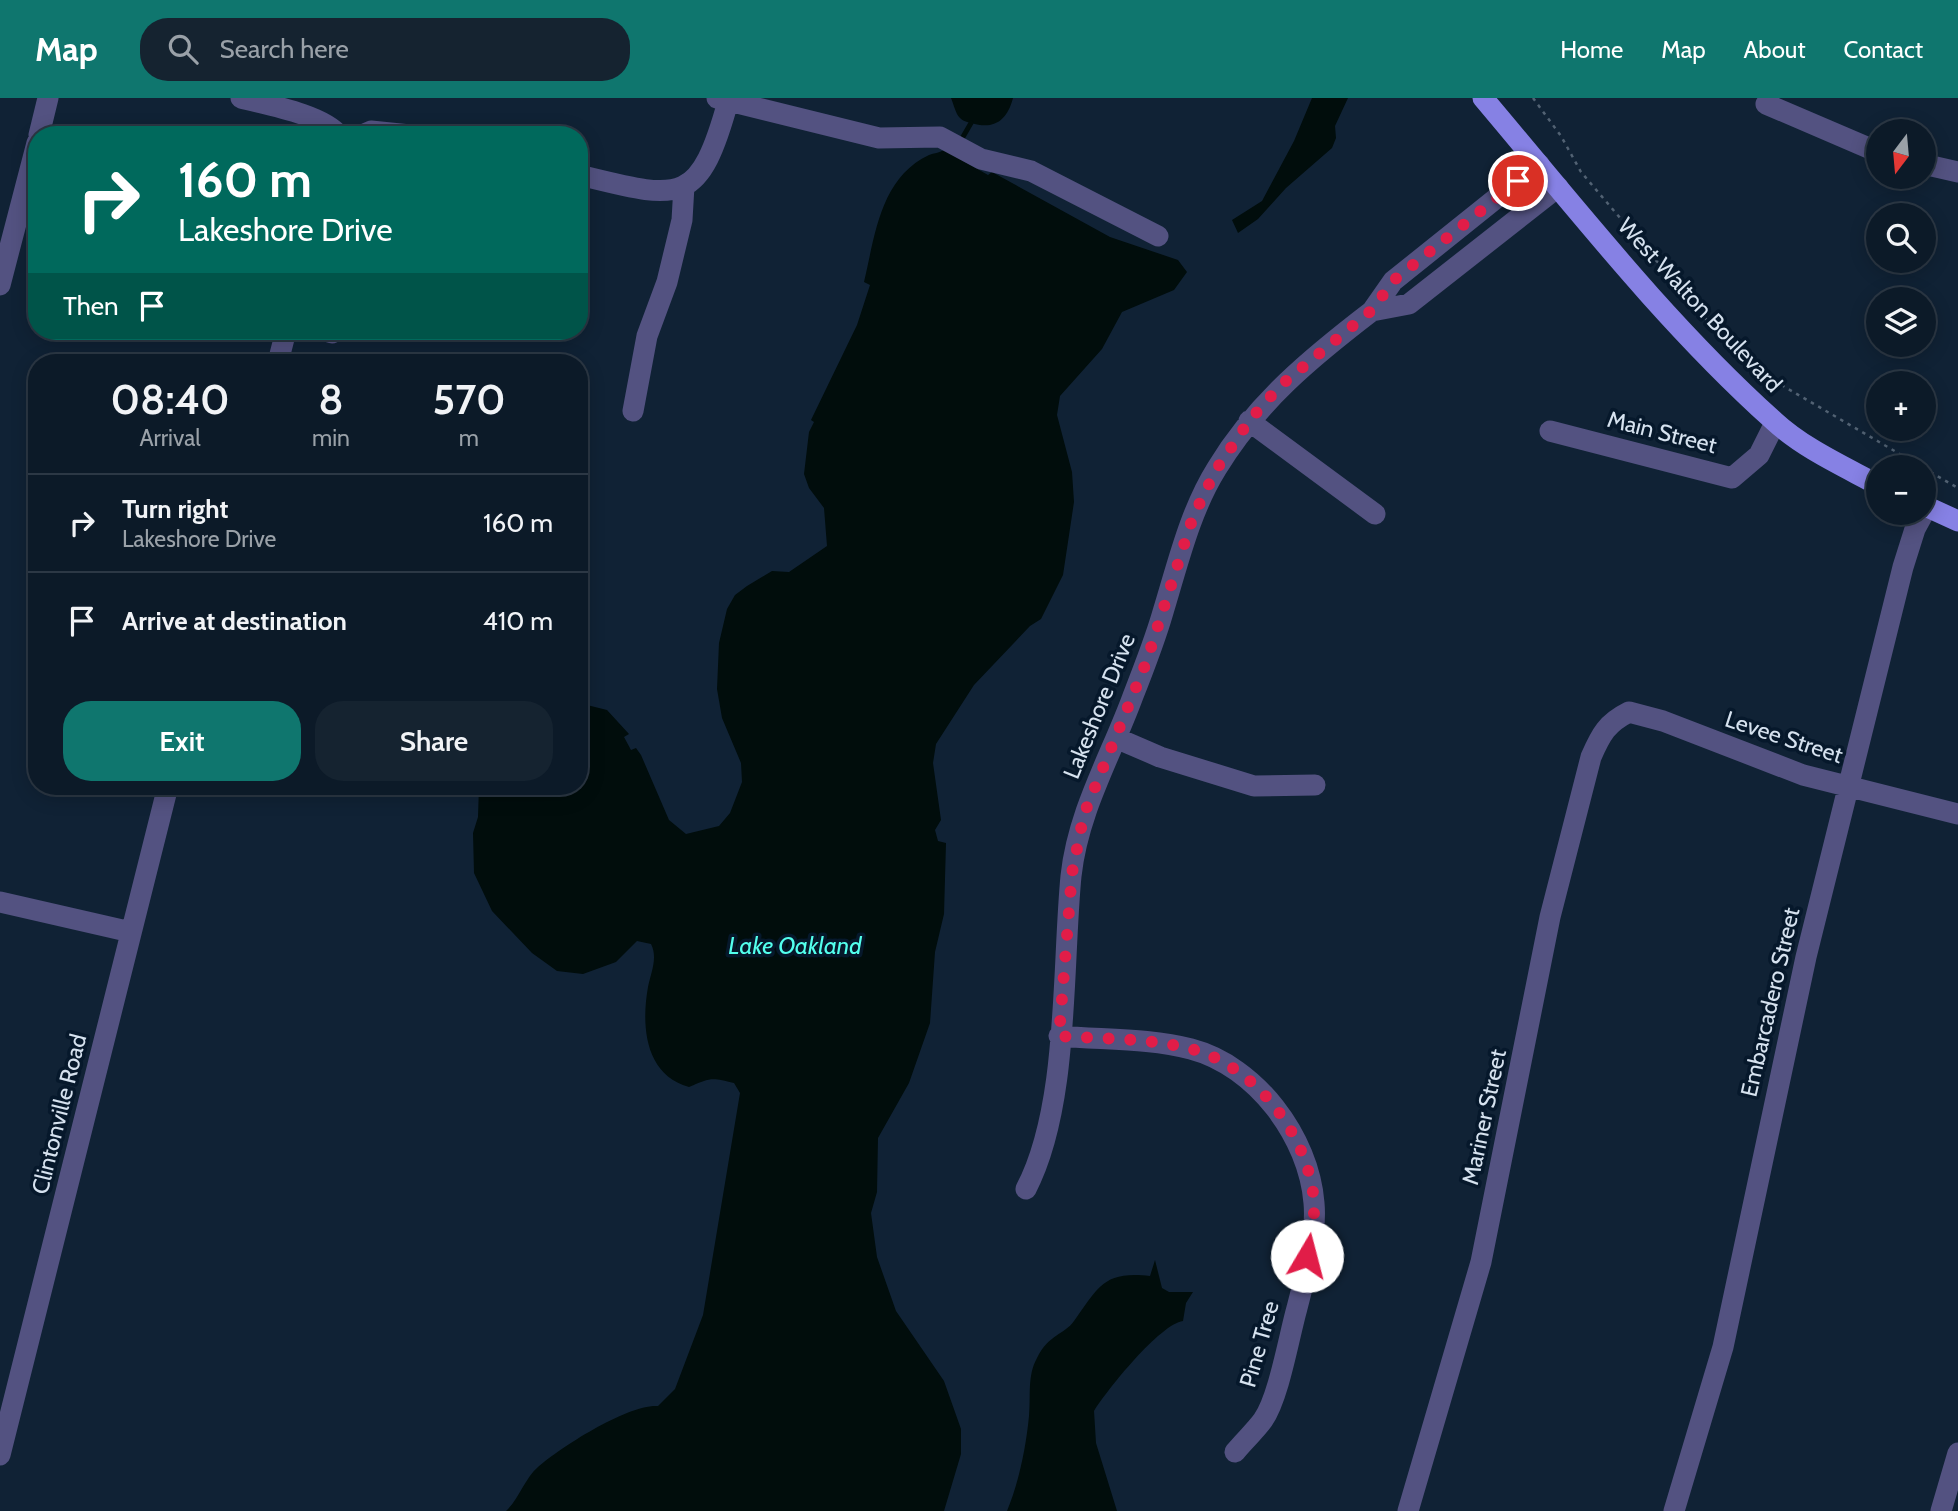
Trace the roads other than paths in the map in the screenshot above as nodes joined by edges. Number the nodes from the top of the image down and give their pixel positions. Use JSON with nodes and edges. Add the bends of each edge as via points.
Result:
{"nodes":[{"id":1,"x":48,"y":98,"type":"edge"},
{"id":2,"x":241,"y":98,"type":"edge"},
{"id":3,"x":1483,"y":98,"type":"edge"},
{"id":4,"x":725,"y":99,"type":"edge"},
{"id":5,"x":1766,"y":104,"type":"dead end"},
{"id":6,"x":41,"y":126,"type":"edge"},
{"id":7,"x":327,"y":126,"type":"edge"},
{"id":8,"x":1866,"y":147,"type":"edge"},
{"id":9,"x":1539,"y":164,"type":"junction"},
{"id":10,"x":1936,"y":167,"type":"edge"},
{"id":11,"x":1958,"y":172,"type":"edge"},
{"id":12,"x":588,"y":177,"type":"edge"},
{"id":13,"x":28,"y":178,"type":"edge"},
{"id":14,"x":684,"y":186,"type":"junction"},
{"id":15,"x":1558,"y":187,"type":"junction"},
{"id":16,"x":1158,"y":236,"type":"dead end"},
{"id":17,"x":0,"y":285,"type":"edge"},
{"id":18,"x":1372,"y":310,"type":"junction"},
{"id":19,"x":633,"y":411,"type":"dead end"},
{"id":20,"x":1249,"y":421,"type":"junction"},
{"id":21,"x":1775,"y":423,"type":"junction"},
{"id":22,"x":1550,"y":431,"type":"dead end"},
{"id":23,"x":1866,"y":479,"type":"edge"},
{"id":24,"x":1936,"y":511,"type":"edge"},
{"id":25,"x":1375,"y":513,"type":"dead end"},
{"id":26,"x":1958,"y":521,"type":"edge"},
{"id":27,"x":1917,"y":525,"type":"edge"},
{"id":28,"x":1602,"y":731,"type":"joint"},
{"id":29,"x":1116,"y":738,"type":"junction"},
{"id":30,"x":1315,"y":785,"type":"dead end"},
{"id":31,"x":1850,"y":785,"type":"junction"},
{"id":32,"x":166,"y":795,"type":"edge"},
{"id":33,"x":1958,"y":814,"type":"edge"},
{"id":34,"x":0,"y":902,"type":"edge"},
{"id":35,"x":131,"y":932,"type":"junction"},
{"id":36,"x":1059,"y":1036,"type":"junction"},
{"id":37,"x":1026,"y":1189,"type":"dead end"},
{"id":38,"x":1235,"y":1452,"type":"dead end"},
{"id":39,"x":1958,"y":1453,"type":"edge"},
{"id":40,"x":0,"y":1455,"type":"edge"},
{"id":41,"x":1408,"y":1511,"type":"edge"},
{"id":42,"x":1674,"y":1511,"type":"edge"},
{"id":43,"x":1941,"y":1511,"type":"edge"}],
"edges":[{"from":1,"to":6,"type":"street"},
{"from":2,"to":7,"type":"street","via":[[299,113]]},
{"from":3,"to":9,"type":"main road","name":"West Walton Boulevard"},
{"from":4,"to":14,"type":"street","via":[[713,153],[698,176]]},
{"from":4,"to":16,"type":"street","via":[[879,138],[940,137],[981,159],[1031,170]]},
{"from":5,"to":8,"type":"street"},
{"from":9,"to":15,"type":"main road","name":"West Walton Boulevard"},
{"from":9,"to":18,"type":"street","name":"Lakeshore Drive","via":[[1393,281]]},
{"from":10,"to":11,"type":"street"},
{"from":12,"to":14,"type":"street","via":[[657,192]]},
{"from":13,"to":17,"type":"street"},
{"from":14,"to":19,"type":"street","via":[[682,220],[667,282],[647,336]]},
{"from":15,"to":18,"type":"street","name":"Lakeshore Drive","via":[[1409,304]]},
{"from":15,"to":21,"type":"main road","name":"West Walton Boulevard","via":[[1639,285]]},
{"from":18,"to":20,"type":"street","name":"Lakeshore Drive","via":[[1287,379]]},
{"from":20,"to":25,"type":"street"},
{"from":20,"to":29,"type":"street","name":"Lakeshore Drive","via":[[1216,470],[1193,517]]},
{"from":21,"to":22,"type":"street","name":"Main Street","via":[[1759,455],[1732,478]]},
{"from":21,"to":23,"type":"main road","name":"West Walton Boulevard"},
{"from":24,"to":26,"type":"main road"},
{"from":27,"to":31,"type":"street","name":"Embarcadero Street"},
{"from":28,"to":31,"type":"street","name":"Levee Street","via":[[1629,712],[1663,720],[1803,775]]},
{"from":28,"to":41,"type":"street","name":"Mariner Street","via":[[1591,757],[1550,917],[1480,1262]]},
{"from":29,"to":30,"type":"street","via":[[1254,786]]},
{"from":29,"to":36,"type":"street","name":"Lakeshore Drive","via":[[1084,814],[1072,873]]},
{"from":31,"to":33,"type":"street","name":"Levee Street"},
{"from":31,"to":42,"type":"street","name":"Embarcadero Street","via":[[1800,982],[1723,1347]]},
{"from":32,"to":35,"type":"street","name":"Clintonville Road"},
{"from":34,"to":35,"type":"street"},
{"from":35,"to":40,"type":"street","name":"Clintonville Road"},
{"from":36,"to":37,"type":"street","name":"Lakeshore Drive","via":[[1047,1130]]},
{"from":36,"to":38,"type":"street","name":"Pine Tree","via":[[1167,1044],[1194,1049],[1223,1062],[1265,1097],[1286,1122],[1308,1171],[1314,1204],[1300,1295],[1265,1418]]},
{"from":39,"to":43,"type":"street"}]}
